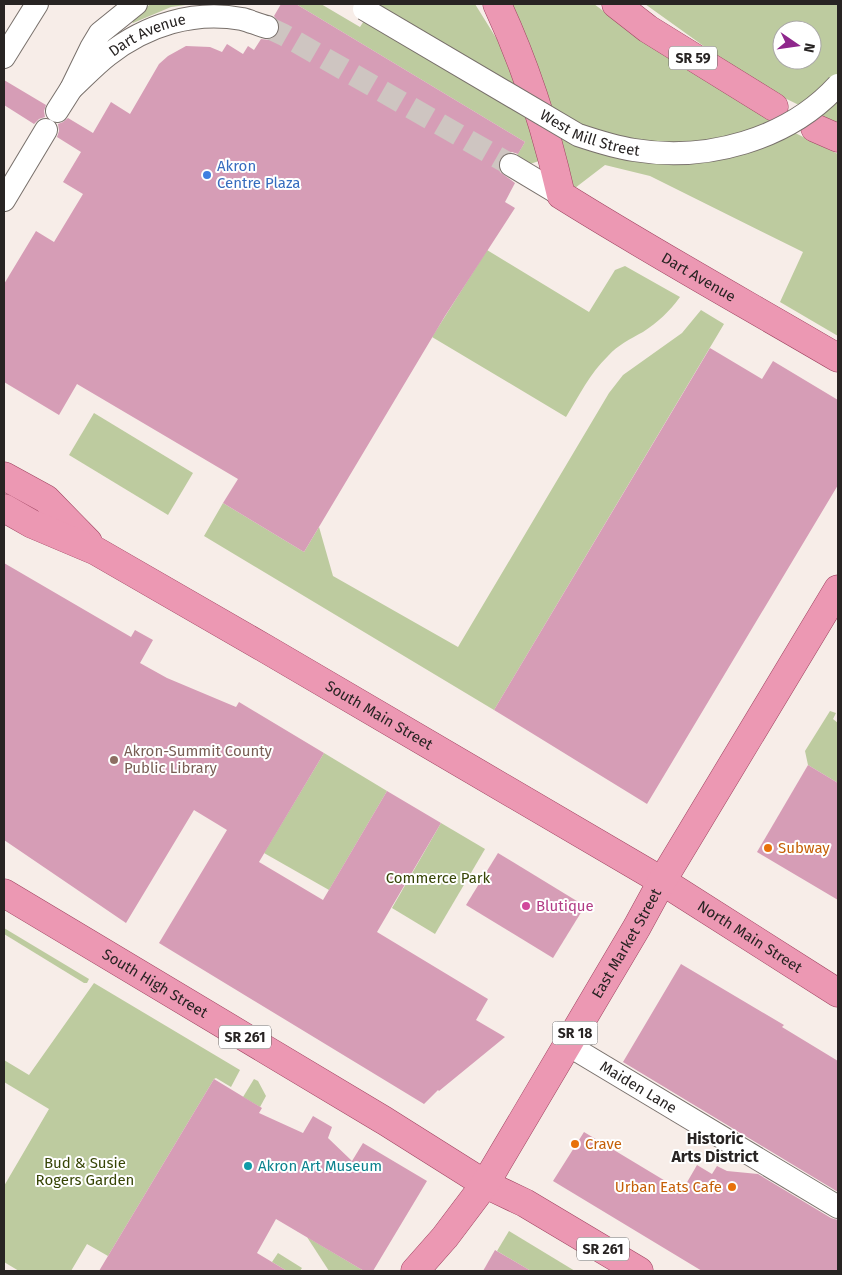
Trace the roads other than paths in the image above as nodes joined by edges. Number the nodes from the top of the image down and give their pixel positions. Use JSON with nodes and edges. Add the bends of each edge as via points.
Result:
{"nodes":[{"id":1,"x":37,"y":4,"type":"edge"},
{"id":2,"x":136,"y":4,"type":"edge"},
{"id":3,"x":498,"y":4,"type":"edge"},
{"id":4,"x":616,"y":4,"type":"edge"},
{"id":5,"x":359,"y":6,"type":"edge"},
{"id":6,"x":268,"y":27,"type":"tunnel mouth"},
{"id":7,"x":4,"y":57,"type":"edge"},
{"id":8,"x":838,"y":85,"type":"edge"},
{"id":9,"x":71,"y":89,"type":"junction"},
{"id":10,"x":774,"y":107,"type":"dead end"},
{"id":11,"x":511,"y":165,"type":"tunnel mouth"},
{"id":12,"x":561,"y":195,"type":"junction"},
{"id":13,"x":4,"y":200,"type":"edge"},
{"id":14,"x":838,"y":358,"type":"edge"},
{"id":15,"x":4,"y":476,"type":"edge"},
{"id":16,"x":4,"y":508,"type":"edge"},
{"id":17,"x":96,"y":551,"type":"junction"},
{"id":18,"x":833,"y":598,"type":"edge"},
{"id":19,"x":662,"y":881,"type":"junction"},
{"id":20,"x":4,"y":893,"type":"edge"},
{"id":21,"x":838,"y":993,"type":"edge"},
{"id":22,"x":568,"y":1045,"type":"junction"},
{"id":23,"x":485,"y":1184,"type":"junction"},
{"id":24,"x":838,"y":1207,"type":"edge"},
{"id":25,"x":415,"y":1271,"type":"edge"},
{"id":26,"x":639,"y":1271,"type":"edge"}],
"edges":[{"from":1,"to":7,"type":"street"},
{"from":2,"to":9,"type":"street","via":[[100,33]]},
{"from":3,"to":12,"type":"main road","via":[[543,123]]},
{"from":4,"to":10,"type":"main road","number":"SR 59","via":[[648,29]]},
{"from":5,"to":8,"type":"street","name":"West Mill Street","bridge":true,"via":[[578,135],[635,151],[700,151],[763,137],[811,110]]},
{"from":6,"to":9,"type":"street","name":"Dart Avenue","via":[[243,19],[217,16],[162,24],[108,54]]},
{"from":9,"to":13,"type":"street"},
{"from":11,"to":12,"type":"street","name":"Dart Avenue"},
{"from":12,"to":14,"type":"main road","name":"Dart Avenue"},
{"from":15,"to":17,"type":"main road","name":"South Main Street","via":[[46,499]]},
{"from":16,"to":17,"type":"main road","name":"South Main Street","via":[[32,524]]},
{"from":17,"to":19,"type":"main road","name":"South Main Street"},
{"from":18,"to":19,"type":"main road","name":"East Market Street","number":"SR 18"},
{"from":19,"to":21,"type":"main road","name":"North Main Street"},
{"from":19,"to":22,"type":"main road","name":"East Market Street","number":"SR 18"},
{"from":20,"to":23,"type":"main road","name":"South High Street","number":"SR 261"},
{"from":22,"to":23,"type":"main road","name":"East Market Street","number":"SR 18"},
{"from":22,"to":24,"type":"street","name":"Maiden Lane"},
{"from":23,"to":25,"type":"main road","name":"East Market Street","number":"SR 18","via":[[466,1212]]},
{"from":23,"to":26,"type":"main road","number":"SR 261","via":[[525,1203]]}]}
